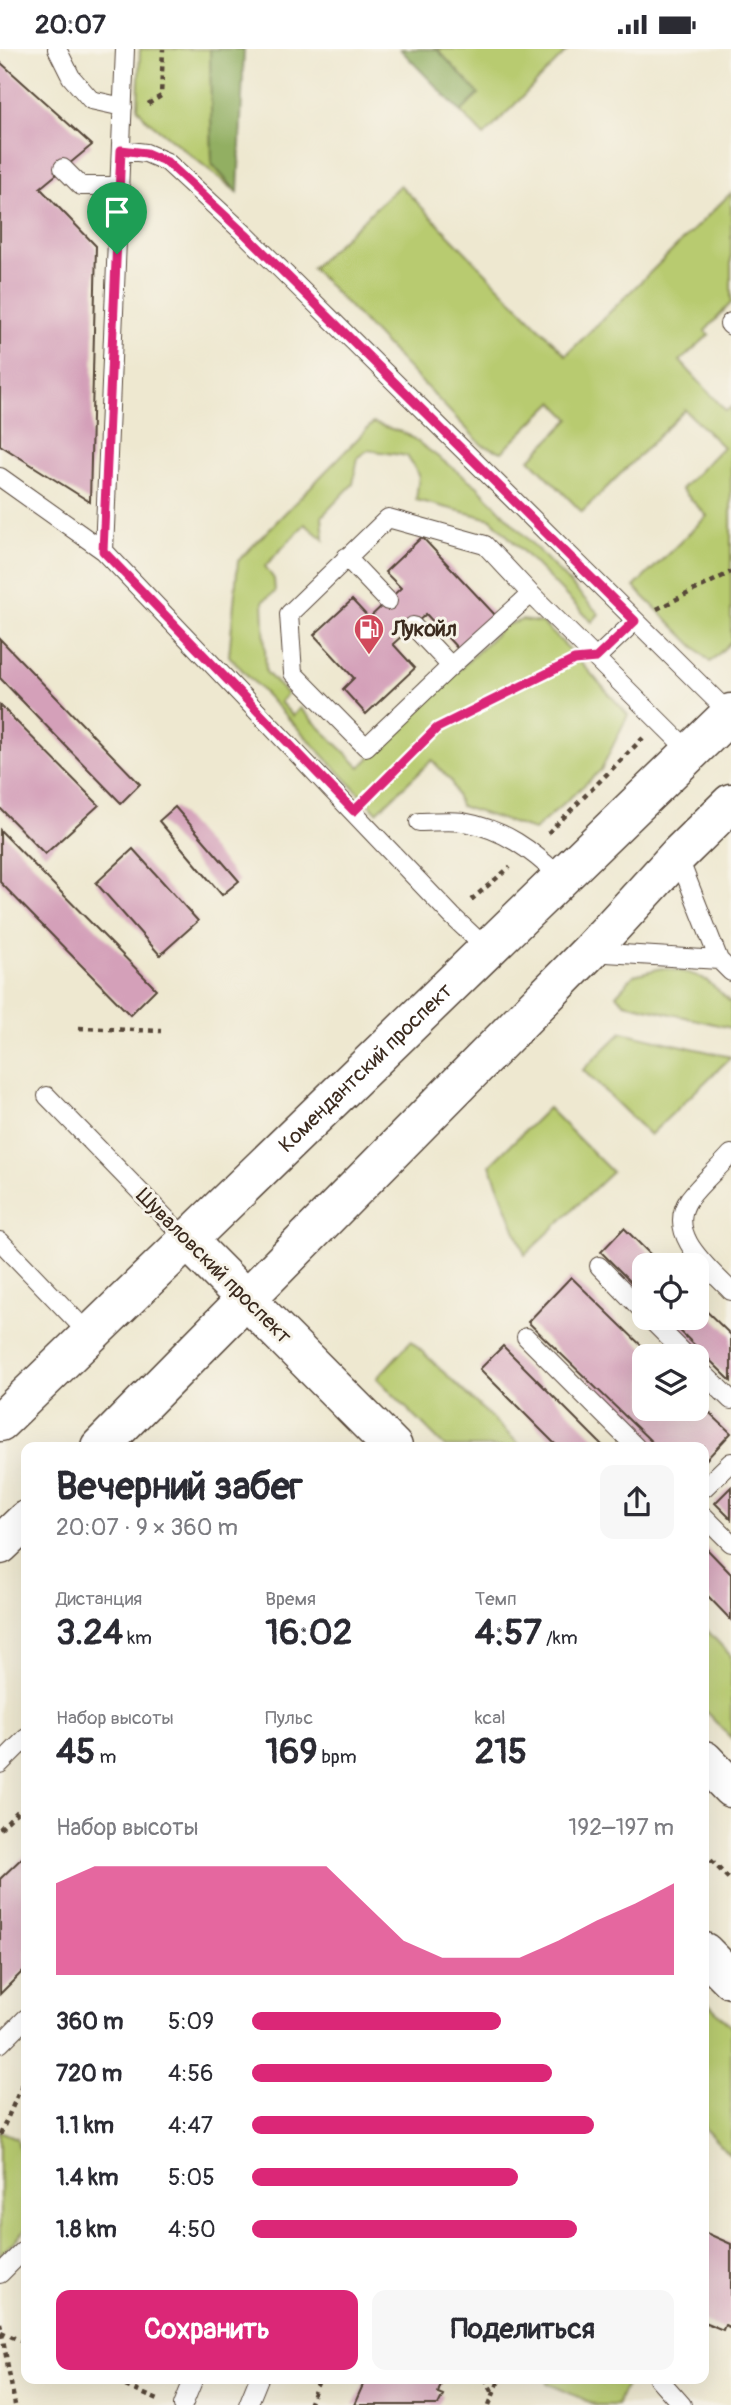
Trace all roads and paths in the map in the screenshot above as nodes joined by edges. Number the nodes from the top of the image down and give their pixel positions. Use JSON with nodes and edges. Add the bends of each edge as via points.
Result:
{"nodes":[{"id":1,"x":57,"y":49,"type":"edge"},
{"id":2,"x":125,"y":49,"type":"edge"},
{"id":3,"x":123,"y":107,"type":"junction"},
{"id":4,"x":121,"y":150,"type":"junction"},
{"id":5,"x":63,"y":169,"type":"dead end"},
{"id":6,"x":120,"y":187,"type":"junction"},
{"id":7,"x":0,"y":477,"type":"edge"},
{"id":8,"x":103,"y":551,"type":"junction"},
{"id":9,"x":346,"y":557,"type":"junction"},
{"id":10,"x":731,"y":572,"type":"edge"},
{"id":11,"x":531,"y":594,"type":"junction"},
{"id":12,"x":388,"y":601,"type":"dead end"},
{"id":13,"x":635,"y":621,"type":"junction"},
{"id":14,"x":412,"y":626,"type":"dead end"},
{"id":15,"x":596,"y":658,"type":"junction"},
{"id":16,"x":451,"y":666,"type":"junction"},
{"id":17,"x":730,"y":713,"type":"edge"},
{"id":18,"x":660,"y":722,"type":"junction"},
{"id":19,"x":690,"y":752,"type":"junction"},
{"id":20,"x":731,"y":803,"type":"edge"},
{"id":21,"x":354,"y":811,"type":"junction"},
{"id":22,"x":419,"y":822,"type":"dead end"},
{"id":23,"x":531,"y":850,"type":"junction"},
{"id":24,"x":678,"y":855,"type":"junction"},
{"id":25,"x":561,"y":878,"type":"junction"},
{"id":26,"x":452,"y":916,"type":"junction"},
{"id":27,"x":487,"y":949,"type":"junction"},
{"id":28,"x":589,"y":952,"type":"junction"},
{"id":29,"x":725,"y":966,"type":"edge"},
{"id":30,"x":79,"y":1028,"type":"dead end"},
{"id":31,"x":162,"y":1031,"type":"dead end"},
{"id":32,"x":47,"y":1096,"type":"dead end"},
{"id":33,"x":731,"y":1154,"type":"edge"},
{"id":34,"x":187,"y":1240,"type":"junction"},
{"id":35,"x":0,"y":1241,"type":"edge"},
{"id":36,"x":599,"y":1266,"type":"dead end"},
{"id":37,"x":731,"y":1290,"type":"edge"},
{"id":38,"x":247,"y":1299,"type":"junction"},
{"id":39,"x":632,"y":1300,"type":"edge"},
{"id":40,"x":661,"y":1330,"type":"edge"},
{"id":41,"x":90,"y":1335,"type":"junction"},
{"id":42,"x":526,"y":1337,"type":"dead end"},
{"id":43,"x":675,"y":1344,"type":"edge"},
{"id":44,"x":709,"y":1379,"type":"edge"},
{"id":45,"x":731,"y":1401,"type":"edge"},
{"id":46,"x":0,"y":1422,"type":"edge"},
{"id":47,"x":105,"y":1442,"type":"edge"},
{"id":48,"x":385,"y":1442,"type":"edge"},
{"id":49,"x":631,"y":1442,"type":"edge"},
{"id":50,"x":731,"y":1462,"type":"edge"},
{"id":51,"x":709,"y":1483,"type":"edge"},
{"id":52,"x":709,"y":1520,"type":"edge"},
{"id":53,"x":21,"y":1525,"type":"edge"},
{"id":54,"x":731,"y":1543,"type":"edge"},
{"id":55,"x":0,"y":1545,"type":"edge"},
{"id":56,"x":21,"y":1743,"type":"edge"},
{"id":57,"x":0,"y":1764,"type":"edge"},
{"id":58,"x":709,"y":1765,"type":"edge"},
{"id":59,"x":731,"y":1788,"type":"edge"},
{"id":60,"x":21,"y":1808,"type":"edge"},
{"id":61,"x":0,"y":1829,"type":"edge"},
{"id":62,"x":709,"y":1858,"type":"edge"},
{"id":63,"x":731,"y":1881,"type":"edge"},
{"id":64,"x":709,"y":1957,"type":"edge"},
{"id":65,"x":731,"y":1979,"type":"edge"},
{"id":66,"x":21,"y":2023,"type":"edge"},
{"id":67,"x":0,"y":2044,"type":"edge"},
{"id":68,"x":21,"y":2087,"type":"edge"},
{"id":69,"x":0,"y":2135,"type":"edge"},
{"id":70,"x":21,"y":2253,"type":"edge"},
{"id":71,"x":0,"y":2274,"type":"edge"},
{"id":72,"x":0,"y":2323,"type":"edge"},
{"id":73,"x":1,"y":2332,"type":"edge"},
{"id":74,"x":21,"y":2341,"type":"edge"},
{"id":75,"x":121,"y":2384,"type":"edge"},
{"id":76,"x":192,"y":2384,"type":"edge"},
{"id":77,"x":257,"y":2384,"type":"edge"},
{"id":78,"x":318,"y":2384,"type":"edge"},
{"id":79,"x":488,"y":2384,"type":"edge"},
{"id":80,"x":498,"y":2384,"type":"edge"},
{"id":81,"x":663,"y":2384,"type":"edge"},
{"id":82,"x":494,"y":2394,"type":"junction"},
{"id":83,"x":15,"y":2405,"type":"edge"},
{"id":84,"x":169,"y":2405,"type":"edge"},
{"id":85,"x":183,"y":2405,"type":"edge"},
{"id":86,"x":248,"y":2405,"type":"edge"},
{"id":87,"x":309,"y":2405,"type":"edge"},
{"id":88,"x":489,"y":2405,"type":"edge"},
{"id":89,"x":682,"y":2405,"type":"edge"}],
"edges":[{"from":1,"to":3,"type":"lane","via":[[90,100]]},
{"from":2,"to":3,"type":"lane"},
{"from":3,"to":4,"type":"lane"},
{"from":4,"to":6,"type":"lane"},
{"from":4,"to":13,"type":"lane","via":[[167,162]]},
{"from":5,"to":6,"type":"lane","via":[[81,186]]},
{"from":6,"to":8,"type":"lane"},
{"from":7,"to":8,"type":"lane"},
{"from":8,"to":21,"type":"lane"},
{"from":9,"to":11,"type":"lane","via":[[388,519],[485,545]]},
{"from":9,"to":12,"type":"lane"},
{"from":9,"to":16,"type":"lane","via":[[289,614],[293,673],[366,747]]},
{"from":10,"to":13,"type":"path"},
{"from":11,"to":15,"type":"lane"},
{"from":11,"to":16,"type":"lane"},
{"from":13,"to":15,"type":"lane"},
{"from":13,"to":17,"type":"lane"},
{"from":14,"to":16,"type":"lane"},
{"from":15,"to":18,"type":"lane"},
{"from":15,"to":21,"type":"path","via":[[574,660],[437,728]]},
{"from":17,"to":19,"type":"main road","name":"Комендантский проспект"},
{"from":18,"to":19,"type":"lane"},
{"from":18,"to":23,"type":"path"},
{"from":19,"to":25,"type":"main road","name":"Комендантский проспект"},
{"from":20,"to":24,"type":"main road"},
{"from":21,"to":26,"type":"lane"},
{"from":22,"to":23,"type":"lane","via":[[463,822]]},
{"from":23,"to":25,"type":"lane"},
{"from":23,"to":26,"type":"path"},
{"from":24,"to":28,"type":"main road"},
{"from":24,"to":29,"type":"lane"},
{"from":25,"to":27,"type":"main road","name":"Комендантский проспект"},
{"from":26,"to":27,"type":"lane"},
{"from":27,"to":34,"type":"main road","name":"Комендантский проспект"},
{"from":28,"to":29,"type":"lane"},
{"from":28,"to":38,"type":"main road"},
{"from":30,"to":31,"type":"path"},
{"from":32,"to":34,"type":"lane","name":"Шуваловский проспект"},
{"from":33,"to":37,"type":"lane","via":[[688,1200],[682,1217],[686,1240]]},
{"from":34,"to":38,"type":"main road","name":"Шуваловский проспект"},
{"from":34,"to":41,"type":"main road","name":"Комендантский проспект"},
{"from":35,"to":41,"type":"lane"},
{"from":36,"to":39,"type":"lane"},
{"from":38,"to":47,"type":"main road"},
{"from":38,"to":48,"type":"main road","name":"Шуваловский проспект"},
{"from":40,"to":43,"type":"lane"},
{"from":41,"to":46,"type":"main road","name":"Комендантский проспект"},
{"from":42,"to":49,"type":"lane"},
{"from":44,"to":45,"type":"lane"},
{"from":50,"to":51,"type":"lane"},
{"from":52,"to":54,"type":"lane"},
{"from":53,"to":55,"type":"main road"},
{"from":56,"to":57,"type":"lane"},
{"from":58,"to":59,"type":"main road"},
{"from":60,"to":61,"type":"path"},
{"from":62,"to":63,"type":"path"},
{"from":64,"to":65,"type":"main road"},
{"from":66,"to":67,"type":"lane"},
{"from":68,"to":69,"type":"path"},
{"from":70,"to":71,"type":"lane"},
{"from":72,"to":73,"type":"path"},
{"from":73,"to":74,"type":"path"},
{"from":73,"to":83,"type":"path"},
{"from":75,"to":84,"type":"path"},
{"from":76,"to":85,"type":"lane"},
{"from":77,"to":86,"type":"lane"},
{"from":78,"to":87,"type":"path"},
{"from":79,"to":82,"type":"path"},
{"from":80,"to":82,"type":"path"},
{"from":81,"to":89,"type":"lane"},
{"from":82,"to":88,"type":"path"}]}
